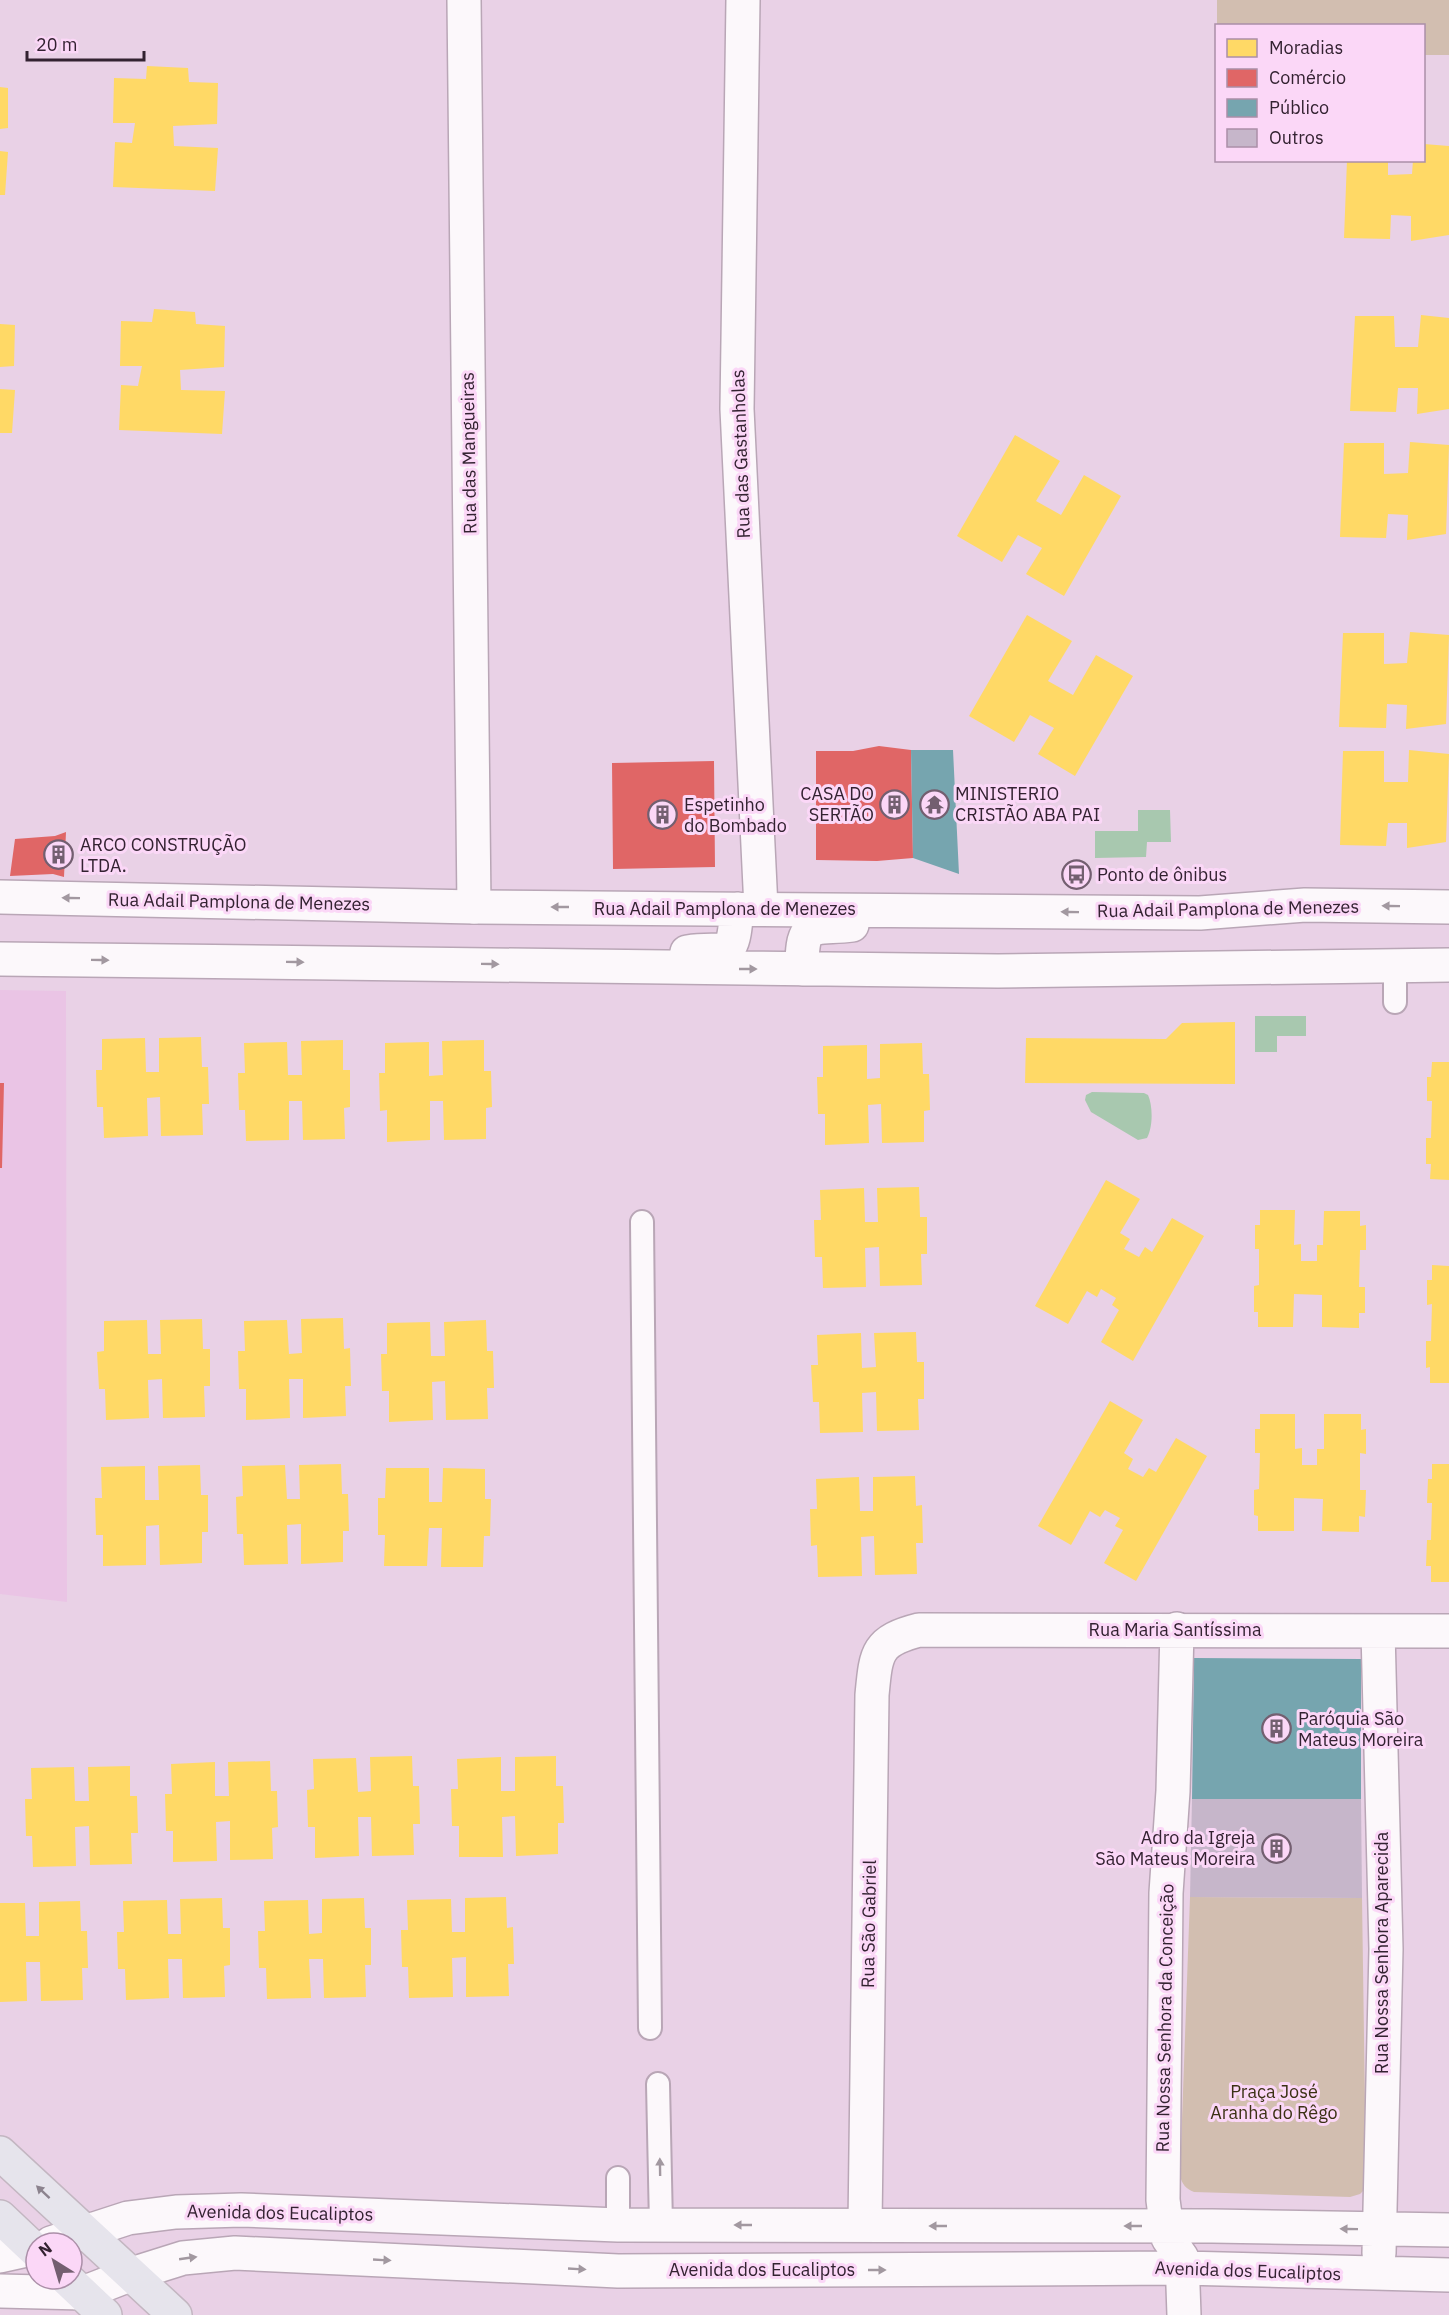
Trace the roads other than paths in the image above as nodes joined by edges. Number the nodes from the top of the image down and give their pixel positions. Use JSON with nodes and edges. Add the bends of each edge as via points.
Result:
{"nodes":[{"id":1,"x":464,"y":0,"type":"edge"},
{"id":2,"x":743,"y":0,"type":"edge"},
{"id":3,"x":0,"y":897,"type":"edge"},
{"id":4,"x":474,"y":907,"type":"junction"},
{"id":5,"x":749,"y":908,"type":"junction"},
{"id":6,"x":1449,"y":908,"type":"edge"},
{"id":7,"x":882,"y":910,"type":"junction"},
{"id":8,"x":0,"y":959,"type":"edge"},
{"id":9,"x":1449,"y":964,"type":"edge"},
{"id":10,"x":1395,"y":965,"type":"junction"},
{"id":11,"x":664,"y":966,"type":"junction"},
{"id":12,"x":802,"y":969,"type":"junction"},
{"id":13,"x":1395,"y":1002,"type":"dead end"},
{"id":14,"x":642,"y":1222,"type":"dead end"},
{"id":15,"x":1177,"y":1629,"type":"junction"},
{"id":16,"x":1378,"y":1631,"type":"junction"},
{"id":17,"x":1449,"y":1631,"type":"edge"},
{"id":18,"x":901,"y":1635,"type":"joint"},
{"id":19,"x":650,"y":2028,"type":"dead end"},
{"id":20,"x":658,"y":2084,"type":"dead end"},
{"id":21,"x":0,"y":2153,"type":"edge"},
{"id":22,"x":618,"y":2178,"type":"dead end"},
{"id":23,"x":0,"y":2217,"type":"edge"},
{"id":24,"x":618,"y":2225,"type":"junction"},
{"id":25,"x":661,"y":2225,"type":"junction"},
{"id":26,"x":865,"y":2225,"type":"junction"},
{"id":27,"x":1166,"y":2226,"type":"junction"},
{"id":28,"x":1380,"y":2230,"type":"junction"},
{"id":29,"x":1449,"y":2230,"type":"edge"},
{"id":30,"x":85,"y":2231,"type":"junction"},
{"id":31,"x":24,"y":2236,"type":"edge"},
{"id":32,"x":24,"y":2251,"type":"edge"},
{"id":33,"x":0,"y":2256,"type":"edge"},
{"id":34,"x":1183,"y":2268,"type":"junction"},
{"id":35,"x":618,"y":2271,"type":"junction"},
{"id":36,"x":662,"y":2271,"type":"junction"},
{"id":37,"x":132,"y":2274,"type":"junction"},
{"id":38,"x":1379,"y":2275,"type":"junction"},
{"id":39,"x":1449,"y":2275,"type":"edge"},
{"id":40,"x":0,"y":2291,"type":"edge"},
{"id":41,"x":85,"y":2296,"type":"edge"},
{"id":42,"x":175,"y":2315,"type":"edge"},
{"id":43,"x":1184,"y":2315,"type":"edge"}],
"edges":[{"from":1,"to":4,"type":"street","name":"Rua das Mangueiras"},
{"from":2,"to":5,"type":"street","name":"Rua das Gastanholas","via":[[737,409]]},
{"from":4,"to":3,"type":"street","name":"Rua Adail Pamplona de Menezes","one_way":true},
{"from":5,"to":4,"type":"street","name":"Rua Adail Pamplona de Menezes","one_way":true},
{"from":5,"to":7,"type":"street","name":"Rua Adail Pamplona de Menezes"},
{"from":5,"to":11,"type":"street","name":"Rua das Gastanholas","via":[[732,943],[723,952],[677,953]]},
{"from":6,"to":7,"type":"street","name":"Rua Adail Pamplona de Menezes","one_way":true,"via":[[1305,905],[1200,913]]},
{"from":7,"to":12,"type":"street","via":[[863,923],[810,930],[802,941]]},
{"from":8,"to":11,"type":"street","one_way":true},
{"from":9,"to":10,"type":"street"},
{"from":10,"to":12,"type":"street","via":[[998,971]]},
{"from":10,"to":13,"type":"lane"},
{"from":11,"to":12,"type":"street","one_way":true},
{"from":14,"to":19,"type":"lane"},
{"from":15,"to":16,"type":"street","name":"Rua Maria Santíssima"},
{"from":15,"to":18,"type":"street","name":"Rua Maria Santíssima","via":[[920,1630]]},
{"from":15,"to":27,"type":"street","name":"Rua Nossa Senhora da Conceição","via":[[1166,1893]]},
{"from":16,"to":17,"type":"street","name":"Rua Maria Santíssima"},
{"from":16,"to":28,"type":"street","name":"Rua Nossa Senhora Aparecida","via":[[1386,1949]]},
{"from":18,"to":26,"type":"street","name":"Rua São Gabriel","via":[[885,1645],[875,1660],[872,1695]]},
{"from":25,"to":20,"type":"lane","one_way":true},
{"from":30,"to":21,"type":"main road","one_way":true},
{"from":22,"to":24,"type":"lane"},
{"from":23,"to":31,"type":"main road"},
{"from":24,"to":25,"type":"street","name":"Avenida dos Eucaliptos"},
{"from":24,"to":30,"type":"street","name":"Avenida dos Eucaliptos","via":[[241,2210],[128,2218]]},
{"from":24,"to":35,"type":"street"},
{"from":26,"to":25,"type":"street","name":"Avenida dos Eucaliptos","one_way":true},
{"from":25,"to":36,"type":"street"},
{"from":27,"to":26,"type":"street","name":"Avenida dos Eucaliptos","one_way":true},
{"from":28,"to":27,"type":"street","name":"Avenida dos Eucaliptos","one_way":true},
{"from":27,"to":34,"type":"street","name":"Rua Nossa Senhora da Conceição","via":[[1167,2238],[1182,2258]]},
{"from":28,"to":29,"type":"street","name":"Avenida dos Eucaliptos"},
{"from":28,"to":38,"type":"street","name":"Rua Nossa Senhora Aparecida"},
{"from":30,"to":37,"type":"main road"},
{"from":32,"to":33,"type":"street","name":"Avenida dos Eucaliptos"},
{"from":36,"to":34,"type":"street","name":"Avenida dos Eucaliptos","one_way":true},
{"from":34,"to":38,"type":"street","name":"Avenida dos Eucaliptos"},
{"from":34,"to":43,"type":"street"},
{"from":35,"to":36,"type":"street","name":"Avenida dos Eucaliptos"},
{"from":37,"to":35,"type":"street","name":"Avenida dos Eucaliptos","one_way":true,"via":[[183,2258],[235,2253]]},
{"from":37,"to":41,"type":"street","name":"Avenida dos Eucaliptos"},
{"from":37,"to":42,"type":"main road"},
{"from":38,"to":39,"type":"street","name":"Avenida dos Eucaliptos"},
{"from":40,"to":41,"type":"street"}]}
